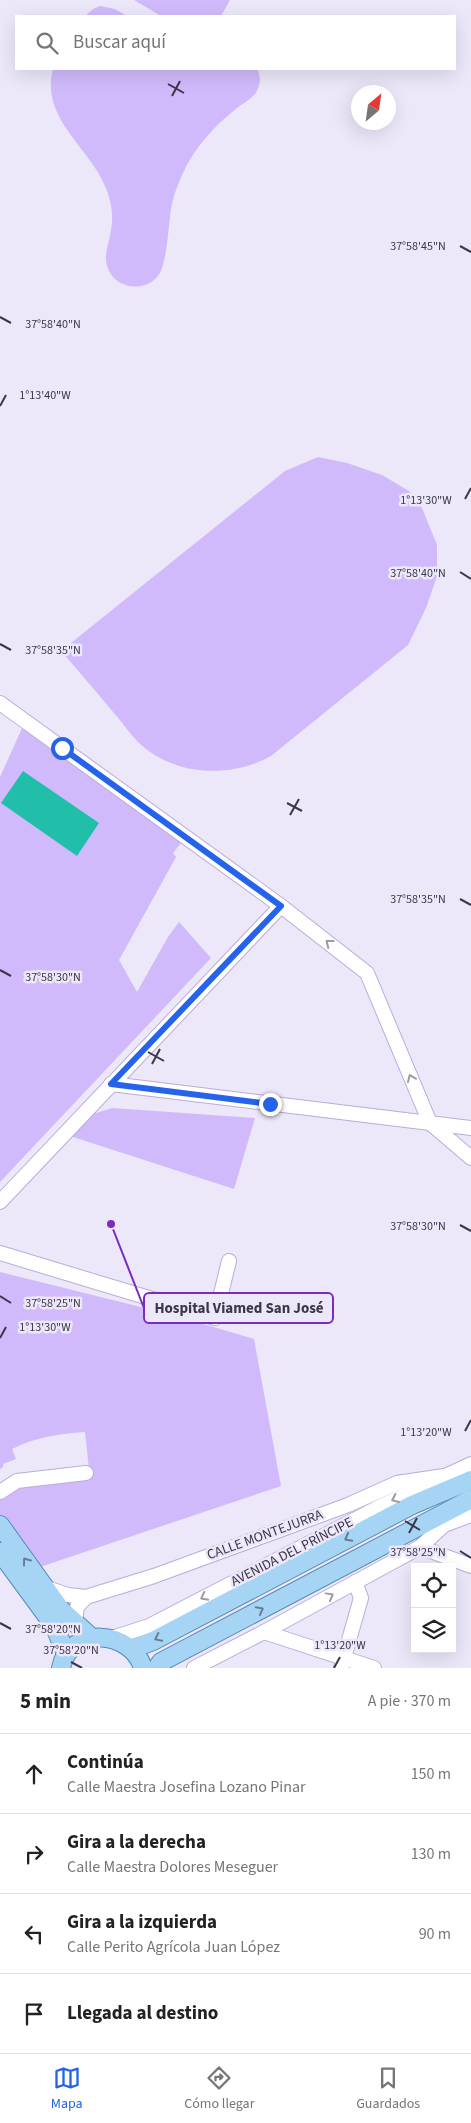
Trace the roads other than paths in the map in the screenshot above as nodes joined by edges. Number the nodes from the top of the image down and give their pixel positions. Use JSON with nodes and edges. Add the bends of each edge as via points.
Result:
{"nodes":[{"id":1,"x":0,"y":703,"type":"edge"},
{"id":2,"x":281,"y":906,"type":"junction"},
{"id":3,"x":111,"y":1084,"type":"junction"},
{"id":4,"x":430,"y":1123,"type":"junction"},
{"id":5,"x":471,"y":1128,"type":"edge"},
{"id":6,"x":471,"y":1158,"type":"edge"},
{"id":7,"x":0,"y":1202,"type":"edge"},
{"id":8,"x":0,"y":1253,"type":"edge"},
{"id":9,"x":229,"y":1261,"type":"dead end"},
{"id":10,"x":471,"y":1464,"type":"edge"},
{"id":11,"x":86,"y":1473,"type":"dead end"},
{"id":12,"x":444,"y":1476,"type":"junction"},
{"id":13,"x":471,"y":1480,"type":"edge"},
{"id":14,"x":0,"y":1492,"type":"edge"},
{"id":15,"x":471,"y":1499,"type":"edge"},
{"id":16,"x":471,"y":1514,"type":"edge"},
{"id":17,"x":0,"y":1525,"type":"edge"},
{"id":18,"x":420,"y":1547,"type":"junction"},
{"id":19,"x":0,"y":1552,"type":"edge"},
{"id":20,"x":471,"y":1566,"type":"edge"},
{"id":21,"x":355,"y":1582,"type":"junction"},
{"id":22,"x":44,"y":1586,"type":"junction"},
{"id":23,"x":86,"y":1597,"type":"junction"},
{"id":24,"x":75,"y":1623,"type":"junction"},
{"id":25,"x":264,"y":1632,"type":"junction"},
{"id":26,"x":92,"y":1638,"type":"junction"},
{"id":27,"x":112,"y":1638,"type":"junction"},
{"id":28,"x":132,"y":1649,"type":"junction"},
{"id":29,"x":63,"y":1661,"type":"edge"},
{"id":30,"x":342,"y":1663,"type":"edge"},
{"id":31,"x":143,"y":1668,"type":"edge"},
{"id":32,"x":157,"y":1668,"type":"edge"},
{"id":33,"x":194,"y":1668,"type":"edge"},
{"id":34,"x":374,"y":1668,"type":"edge"}],
"edges":[{"from":1,"to":2,"type":"street"},
{"from":2,"to":3,"type":"street"},
{"from":4,"to":2,"type":"street","one_way":true,"via":[[367,973]]},
{"from":3,"to":4,"type":"street"},
{"from":3,"to":7,"type":"street"},
{"from":4,"to":5,"type":"street"},
{"from":4,"to":6,"type":"street"},
{"from":8,"to":9,"type":"street","via":[[215,1318]]},
{"from":10,"to":12,"type":"street","name":"AVENIDA DEL PRÍNCIPE"},
{"from":11,"to":14,"type":"street","via":[[17,1481]]},
{"from":12,"to":23,"type":"street","name":"CALLE MONTEJURRA","via":[[396,1483],[348,1505],[154,1576]]},
{"from":12,"to":27,"type":"street","name":"AVENIDA DEL PRÍNCIPE","one_way":true,"via":[[149,1626]]},
{"from":13,"to":28,"type":"main road","name":"AVENIDA DEL PRÍNCIPE","one_way":true,"via":[[412,1505]]},
{"from":32,"to":15,"type":"main road","one_way":true,"via":[[161,1662]]},
{"from":16,"to":18,"type":"street","via":[[444,1525]]},
{"from":22,"to":17,"type":"main road","one_way":true},
{"from":18,"to":20,"type":"street"},
{"from":18,"to":21,"type":"street"},
{"from":19,"to":29,"type":"main road","via":[[55,1627]]},
{"from":25,"to":21,"type":"street","one_way":true},
{"from":21,"to":30,"type":"street","via":[[361,1598]]},
{"from":22,"to":23,"type":"street","via":[[68,1595]]},
{"from":22,"to":24,"type":"main road"},
{"from":23,"to":24,"type":"street","via":[[77,1607]]},
{"from":24,"to":26,"type":"main road"},
{"from":25,"to":30,"type":"street"},
{"from":25,"to":33,"type":"street"},
{"from":26,"to":27,"type":"main road"},
{"from":26,"to":29,"type":"main road","via":[[79,1643]]},
{"from":27,"to":28,"type":"main road"},
{"from":28,"to":31,"type":"main road"},
{"from":30,"to":34,"type":"street"}]}
